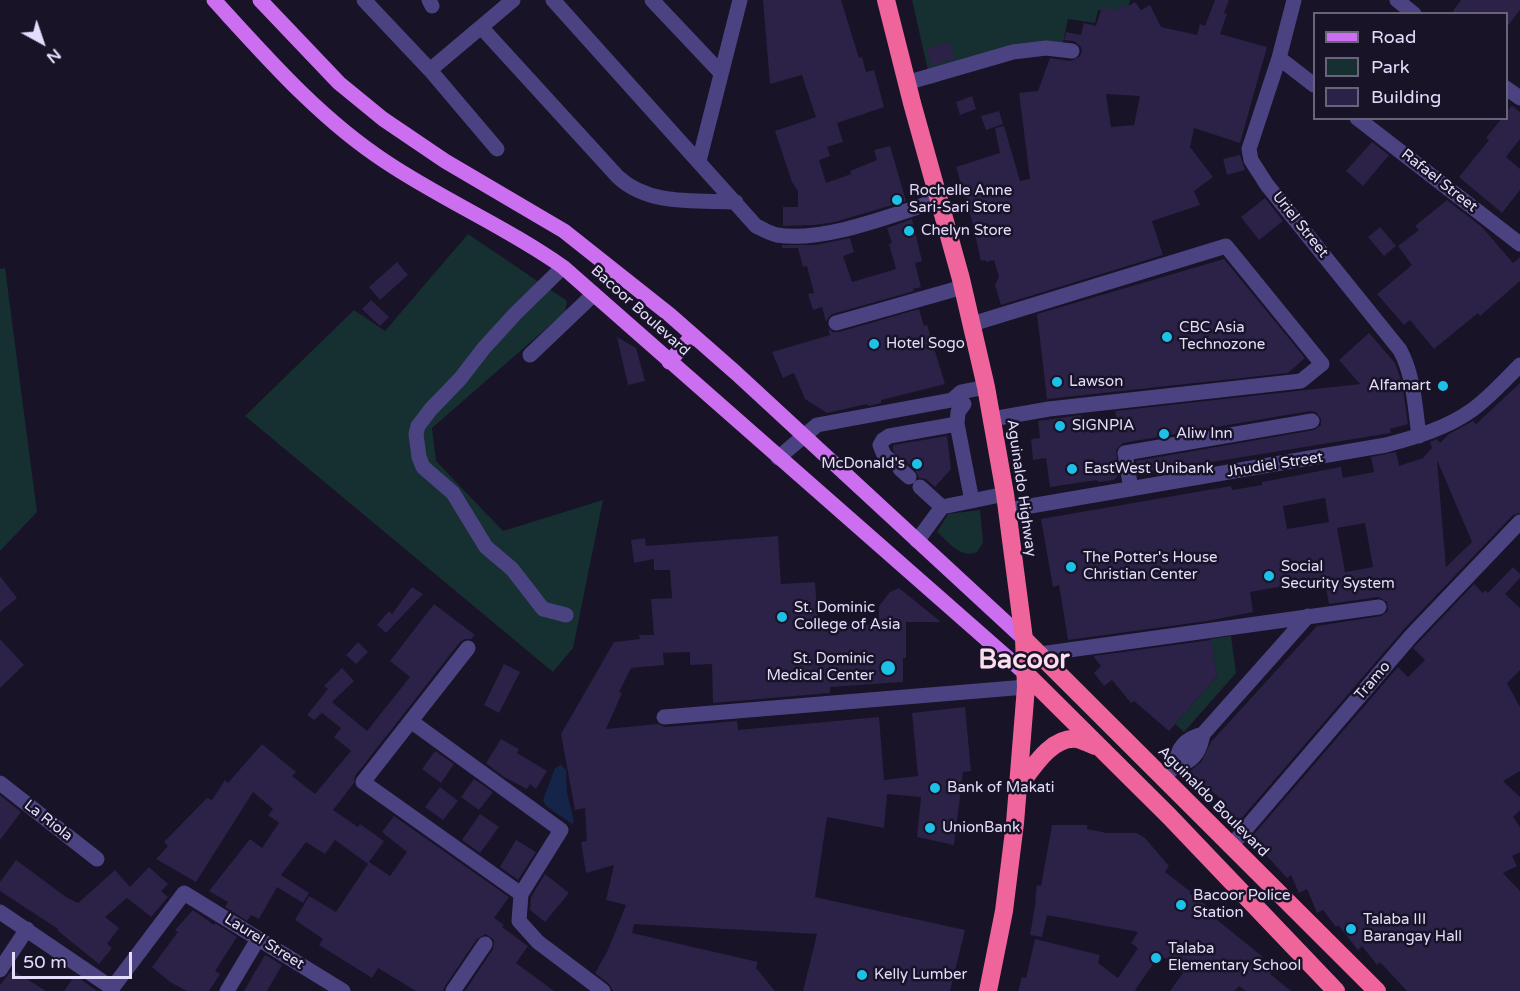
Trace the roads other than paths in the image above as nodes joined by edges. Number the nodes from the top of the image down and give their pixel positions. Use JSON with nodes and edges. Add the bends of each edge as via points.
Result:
{"nodes":[{"id":1,"x":214,"y":0,"type":"edge"},
{"id":2,"x":260,"y":0,"type":"edge"},
{"id":3,"x":364,"y":0,"type":"edge"},
{"id":4,"x":513,"y":0,"type":"edge"},
{"id":5,"x":553,"y":0,"type":"edge"},
{"id":6,"x":652,"y":0,"type":"edge"},
{"id":7,"x":740,"y":0,"type":"edge"},
{"id":8,"x":886,"y":0,"type":"edge"},
{"id":9,"x":1294,"y":0,"type":"edge"},
{"id":10,"x":1397,"y":0,"type":"edge"},
{"id":11,"x":1412,"y":12,"type":"edge"},
{"id":12,"x":481,"y":27,"type":"junction"},
{"id":13,"x":1072,"y":51,"type":"dead end"},
{"id":14,"x":1279,"y":58,"type":"junction"},
{"id":15,"x":430,"y":70,"type":"junction"},
{"id":16,"x":721,"y":74,"type":"junction"},
{"id":17,"x":906,"y":83,"type":"junction"},
{"id":18,"x":1313,"y":84,"type":"edge"},
{"id":19,"x":1360,"y":120,"type":"edge"},
{"id":20,"x":497,"y":149,"type":"dead end"},
{"id":21,"x":699,"y":161,"type":"junction"},
{"id":22,"x":939,"y":200,"type":"junction"},
{"id":23,"x":736,"y":202,"type":"junction"},
{"id":24,"x":1520,"y":244,"type":"edge"},
{"id":25,"x":563,"y":267,"type":"junction"},
{"id":26,"x":963,"y":287,"type":"junction"},
{"id":27,"x":594,"y":294,"type":"junction"},
{"id":28,"x":836,"y":323,"type":"dead end"},
{"id":29,"x":972,"y":324,"type":"junction"},
{"id":30,"x":693,"y":335,"type":"junction"},
{"id":31,"x":530,"y":355,"type":"dead end"},
{"id":32,"x":669,"y":362,"type":"junction"},
{"id":33,"x":1520,"y":365,"type":"edge"},
{"id":34,"x":987,"y":393,"type":"junction"},
{"id":35,"x":958,"y":402,"type":"junction"},
{"id":36,"x":992,"y":419,"type":"junction"},
{"id":37,"x":1312,"y":421,"type":"dead end"},
{"id":38,"x":957,"y":424,"type":"junction"},
{"id":39,"x":804,"y":436,"type":"junction"},
{"id":40,"x":1419,"y":436,"type":"junction"},
{"id":41,"x":778,"y":458,"type":"junction"},
{"id":42,"x":1131,"y":489,"type":"junction"},
{"id":43,"x":972,"y":501,"type":"junction"},
{"id":44,"x":1006,"y":502,"type":"junction"},
{"id":45,"x":942,"y":507,"type":"junction"},
{"id":46,"x":1520,"y":522,"type":"edge"},
{"id":47,"x":917,"y":541,"type":"junction"},
{"id":48,"x":1379,"y":607,"type":"dead end"},
{"id":49,"x":566,"y":615,"type":"dead end"},
{"id":50,"x":1308,"y":616,"type":"junction"},
{"id":51,"x":1024,"y":639,"type":"junction"},
{"id":52,"x":468,"y":648,"type":"dead end"},
{"id":53,"x":1040,"y":654,"type":"junction"},
{"id":54,"x":1026,"y":681,"type":"junction"},
{"id":55,"x":664,"y":717,"type":"dead end"},
{"id":56,"x":412,"y":722,"type":"junction"},
{"id":57,"x":1103,"y":750,"type":"junction"},
{"id":58,"x":1163,"y":778,"type":"junction"},
{"id":59,"x":0,"y":783,"type":"edge"},
{"id":60,"x":1019,"y":786,"type":"junction"},
{"id":61,"x":1231,"y":846,"type":"junction"},
{"id":62,"x":97,"y":859,"type":"dead end"},
{"id":63,"x":520,"y":894,"type":"junction"},
{"id":64,"x":0,"y":912,"type":"edge"},
{"id":65,"x":27,"y":929,"type":"junction"},
{"id":66,"x":258,"y":939,"type":"junction"},
{"id":67,"x":485,"y":944,"type":"dead end"},
{"id":68,"x":0,"y":970,"type":"edge"},
{"id":69,"x":111,"y":989,"type":"edge"},
{"id":70,"x":227,"y":991,"type":"edge"},
{"id":71,"x":343,"y":991,"type":"edge"},
{"id":72,"x":453,"y":991,"type":"edge"},
{"id":73,"x":603,"y":991,"type":"edge"},
{"id":74,"x":988,"y":991,"type":"edge"},
{"id":75,"x":1336,"y":991,"type":"edge"},
{"id":76,"x":1377,"y":991,"type":"edge"}],
"edges":[{"from":1,"to":25,"type":"main road","name":"Bacoor Boulevard","via":[[261,52],[356,141],[438,195]]},
{"from":2,"to":30,"type":"main road","name":"Bacoor Boulevard","via":[[339,83],[383,119],[445,161],[564,231]]},
{"from":3,"to":15,"type":"street"},
{"from":4,"to":12,"type":"street"},
{"from":5,"to":21,"type":"street"},
{"from":6,"to":16,"type":"street"},
{"from":7,"to":16,"type":"street"},
{"from":8,"to":17,"type":"highway","name":"Aguinaldo Highway"},
{"from":9,"to":14,"type":"street","name":"Uriel Street"},
{"from":10,"to":11,"type":"street"},
{"from":12,"to":15,"type":"street"},
{"from":12,"to":23,"type":"street","via":[[632,189],[658,198]]},
{"from":13,"to":17,"type":"street","via":[[1046,48],[1013,52]]},
{"from":14,"to":18,"type":"street"},
{"from":14,"to":40,"type":"street","name":"Uriel Street","via":[[1249,149],[1251,160],[1400,350],[1410,375]]},
{"from":15,"to":20,"type":"street"},
{"from":16,"to":21,"type":"street"},
{"from":17,"to":22,"type":"highway","name":"Aguinaldo Highway"},
{"from":19,"to":24,"type":"street","name":"Rafael Street"},
{"from":21,"to":23,"type":"street"},
{"from":22,"to":23,"type":"street","via":[[839,230],[797,236],[776,235],[756,226]]},
{"from":22,"to":26,"type":"highway","name":"Aguinaldo Highway"},
{"from":25,"to":27,"type":"main road","name":"Bacoor Boulevard"},
{"from":25,"to":49,"type":"street","via":[[484,348],[431,409],[416,434],[423,466],[453,493],[486,548],[512,569],[543,609]]},
{"from":26,"to":28,"type":"street"},
{"from":26,"to":29,"type":"highway","name":"Aguinaldo Highway"},
{"from":27,"to":31,"type":"street"},
{"from":27,"to":32,"type":"main road","name":"Bacoor Boulevard"},
{"from":29,"to":34,"type":"highway","name":"Aguinaldo Highway"},
{"from":29,"to":36,"type":"street","via":[[1226,246],[1322,364],[1301,381],[1038,410]]},
{"from":30,"to":32,"type":"main road"},
{"from":30,"to":39,"type":"main road","name":"Bacoor Boulevard"},
{"from":32,"to":41,"type":"main road","name":"Bacoor Boulevard"},
{"from":33,"to":40,"type":"street","name":"Jhudiel Street","via":[[1471,411]]},
{"from":34,"to":35,"type":"street","via":[[961,392]]},
{"from":34,"to":36,"type":"highway","name":"Aguinaldo Highway"},
{"from":35,"to":38,"type":"street"},
{"from":35,"to":39,"type":"street","via":[[817,425]]},
{"from":36,"to":44,"type":"highway","name":"Aguinaldo Highway"},
{"from":37,"to":42,"type":"street","via":[[1125,453]]},
{"from":38,"to":43,"type":"street"},
{"from":38,"to":45,"type":"street","via":[[889,436],[880,445],[884,455]]},
{"from":39,"to":41,"type":"street"},
{"from":39,"to":47,"type":"main road","name":"Bacoor Boulevard"},
{"from":40,"to":42,"type":"street","name":"Jhudiel Street","via":[[1386,446]]},
{"from":41,"to":54,"type":"main road","name":"Bacoor Boulevard"},
{"from":42,"to":44,"type":"street","name":"Jhudiel Street"},
{"from":43,"to":44,"type":"street","name":"Jhudiel Street"},
{"from":43,"to":45,"type":"street","name":"Jhudiel Street"},
{"from":44,"to":51,"type":"highway","name":"Aguinaldo Highway"},
{"from":45,"to":47,"type":"street"},
{"from":46,"to":61,"type":"street","name":"Tramo","via":[[1412,635]]},
{"from":47,"to":51,"type":"main road","name":"Bacoor Boulevard"},
{"from":48,"to":50,"type":"street"},
{"from":50,"to":53,"type":"street"},
{"from":50,"to":58,"type":"street","via":[[1203,734],[1191,737],[1177,752],[1176,764]]},
{"from":51,"to":53,"type":"highway","name":"Aguinaldo Boulevard"},
{"from":51,"to":54,"type":"highway","name":"Aguinaldo Highway"},
{"from":52,"to":56,"type":"street"},
{"from":53,"to":58,"type":"highway","name":"Aguinaldo Boulevard"},
{"from":54,"to":55,"type":"street"},
{"from":54,"to":57,"type":"highway"},
{"from":54,"to":60,"type":"highway","name":"Aguinaldo Highway"},
{"from":56,"to":63,"type":"street","via":[[561,830]]},
{"from":56,"to":63,"type":"street","via":[[363,782]]},
{"from":57,"to":60,"type":"highway","via":[[1080,740],[1066,740],[1042,756]]},
{"from":57,"to":75,"type":"highway"},
{"from":58,"to":61,"type":"highway","name":"Aguinaldo Boulevard"},
{"from":59,"to":62,"type":"street","name":"La Riola"},
{"from":60,"to":74,"type":"highway","name":"Aguinaldo Highway","via":[[1005,911]]},
{"from":61,"to":76,"type":"highway","name":"Aguinaldo Boulevard"},
{"from":63,"to":73,"type":"street","via":[[519,921],[528,932]]},
{"from":64,"to":65,"type":"street"},
{"from":65,"to":68,"type":"street"},
{"from":65,"to":69,"type":"street"},
{"from":66,"to":69,"type":"street","name":"Laurel Street","via":[[184,893]]},
{"from":66,"to":70,"type":"street"},
{"from":66,"to":71,"type":"street","name":"Laurel Street"},
{"from":67,"to":72,"type":"street"}]}
